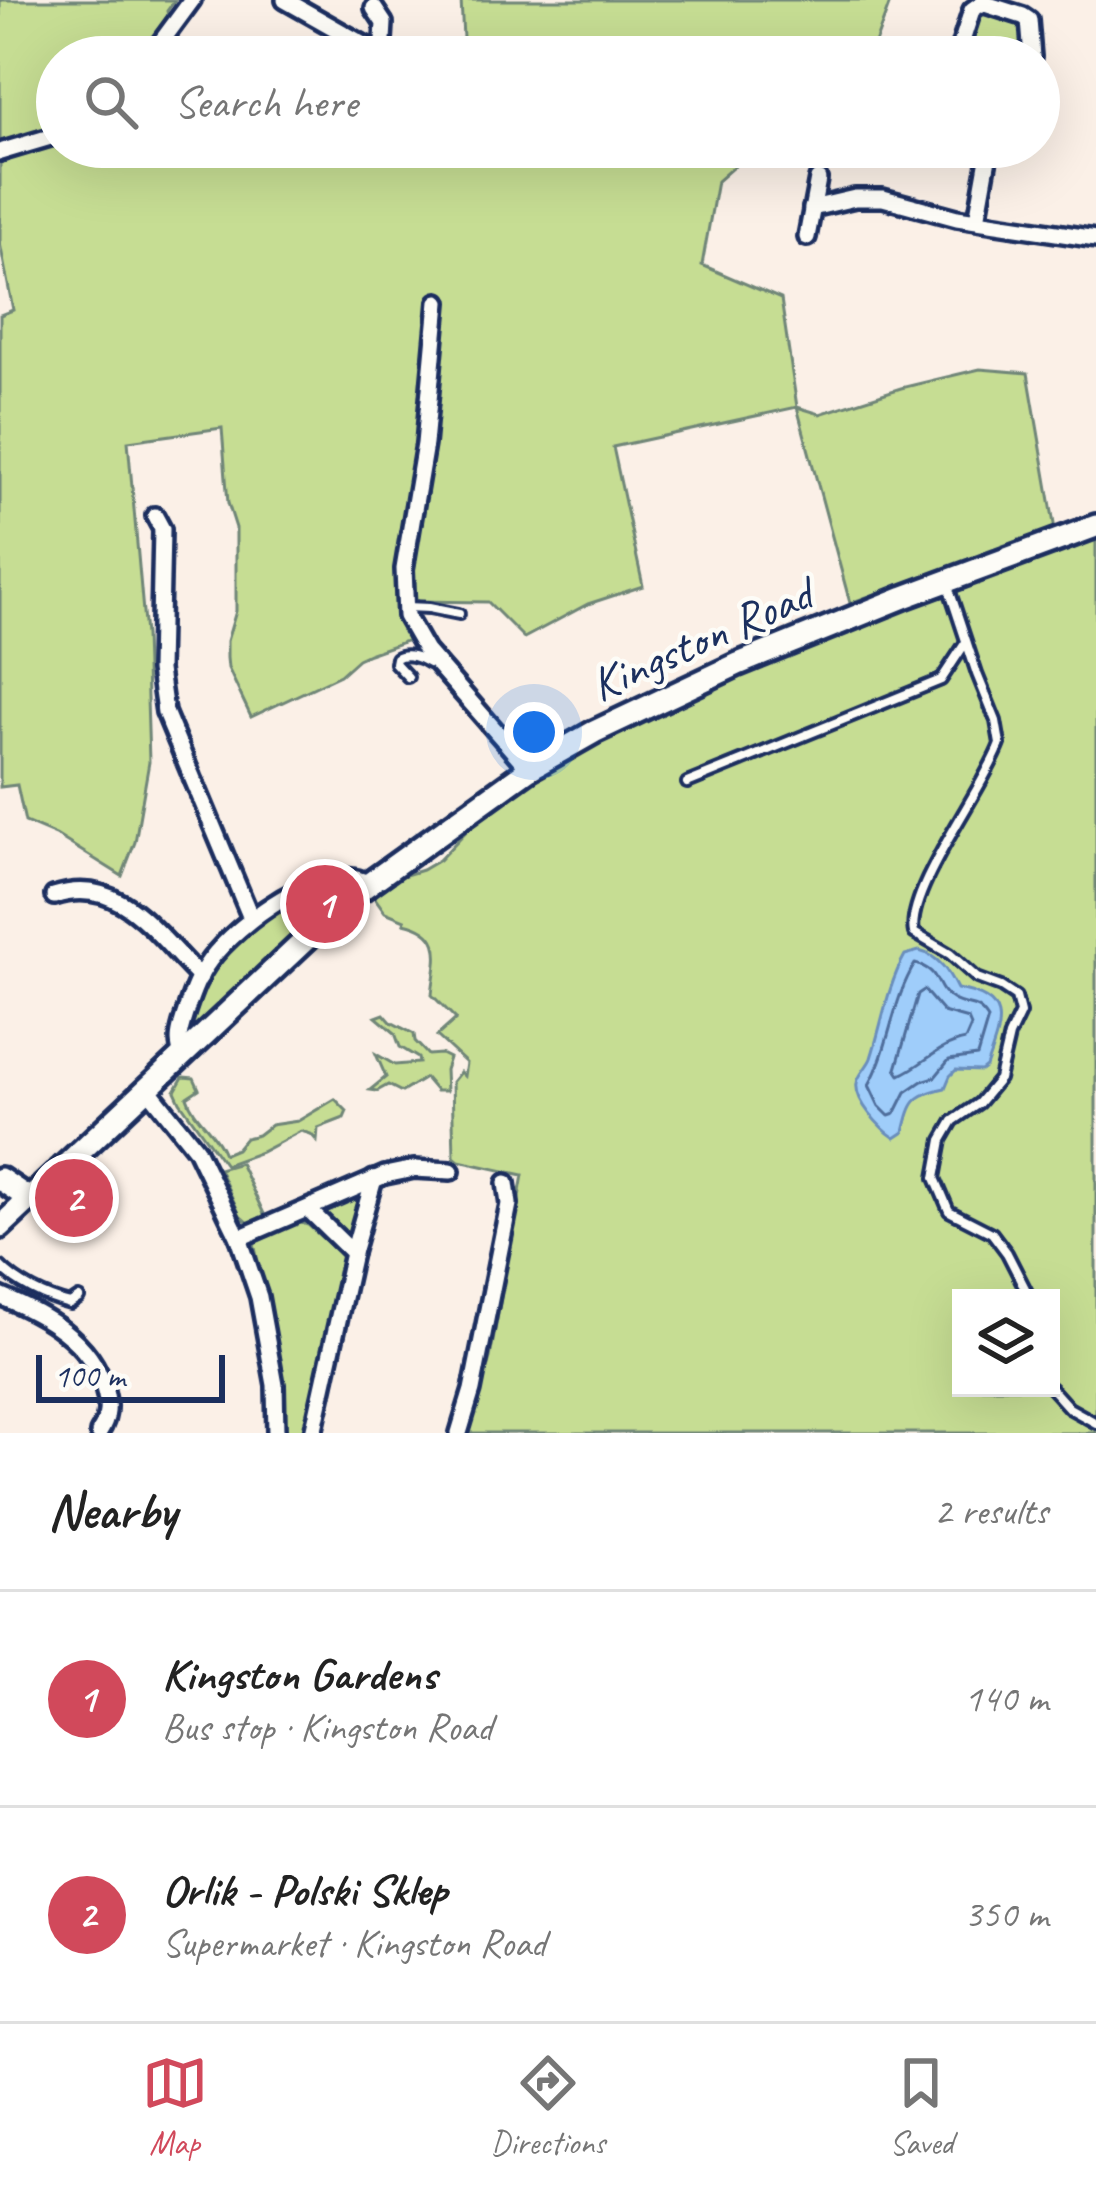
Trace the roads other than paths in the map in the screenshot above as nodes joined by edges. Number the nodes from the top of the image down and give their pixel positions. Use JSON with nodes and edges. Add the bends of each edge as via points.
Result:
{"nodes":[{"id":1,"x":192,"y":0,"type":"edge"},
{"id":2,"x":285,"y":0,"type":"edge"},
{"id":3,"x":374,"y":8,"type":"dead end"},
{"id":4,"x":166,"y":36,"type":"edge"},
{"id":5,"x":347,"y":36,"type":"edge"},
{"id":6,"x":383,"y":36,"type":"edge"},
{"id":7,"x":964,"y":36,"type":"edge"},
{"id":8,"x":1030,"y":36,"type":"edge"},
{"id":9,"x":36,"y":141,"type":"edge"},
{"id":10,"x":0,"y":152,"type":"edge"},
{"id":11,"x":986,"y":168,"type":"edge"},
{"id":12,"x":818,"y":179,"type":"dead end"},
{"id":13,"x":812,"y":208,"type":"junction"},
{"id":14,"x":977,"y":220,"type":"junction"},
{"id":15,"x":807,"y":237,"type":"dead end"},
{"id":16,"x":1096,"y":238,"type":"edge"},
{"id":17,"x":438,"y":302,"type":"dead end"},
{"id":18,"x":155,"y":516,"type":"dead end"},
{"id":19,"x":1096,"y":526,"type":"edge"},
{"id":20,"x":947,"y":581,"type":"junction"},
{"id":21,"x":405,"y":607,"type":"junction"},
{"id":22,"x":459,"y":614,"type":"dead end"},
{"id":23,"x":966,"y":641,"type":"junction"},
{"id":24,"x":439,"y":666,"type":"junction"},
{"id":25,"x":408,"y":677,"type":"dead end"},
{"id":26,"x":529,"y":769,"type":"junction"},
{"id":27,"x":687,"y":783,"type":"dead end"},
{"id":28,"x":368,"y":884,"type":"junction"},
{"id":29,"x":54,"y":896,"type":"dead end"},
{"id":30,"x":251,"y":918,"type":"junction"},
{"id":31,"x":200,"y":976,"type":"junction"},
{"id":32,"x":183,"y":1056,"type":"junction"},
{"id":33,"x":148,"y":1088,"type":"junction"},
{"id":34,"x":451,"y":1172,"type":"dead end"},
{"id":35,"x":0,"y":1179,"type":"edge"},
{"id":36,"x":374,"y":1179,"type":"junction"},
{"id":37,"x":506,"y":1183,"type":"dead end"},
{"id":38,"x":28,"y":1198,"type":"junction"},
{"id":39,"x":308,"y":1209,"type":"junction"},
{"id":40,"x":0,"y":1227,"type":"edge"},
{"id":41,"x":239,"y":1238,"type":"junction"},
{"id":42,"x":353,"y":1253,"type":"junction"},
{"id":43,"x":0,"y":1266,"type":"edge"},
{"id":44,"x":1025,"y":1289,"type":"edge"},
{"id":45,"x":0,"y":1296,"type":"edge"},
{"id":46,"x":79,"y":1298,"type":"dead end"},
{"id":47,"x":1059,"y":1397,"type":"edge"},
{"id":48,"x":1096,"y":1423,"type":"edge"},
{"id":49,"x":99,"y":1433,"type":"edge"},
{"id":50,"x":276,"y":1433,"type":"edge"},
{"id":51,"x":313,"y":1433,"type":"edge"},
{"id":52,"x":459,"y":1433,"type":"edge"}],
"edges":[{"from":1,"to":4,"type":"street"},
{"from":2,"to":5,"type":"street"},
{"from":3,"to":6,"type":"street"},
{"from":7,"to":8,"type":"street","via":[[982,3],[1029,20]]},
{"from":9,"to":10,"type":"street"},
{"from":11,"to":14,"type":"street"},
{"from":12,"to":13,"type":"street"},
{"from":13,"to":14,"type":"street","via":[[883,198]]},
{"from":13,"to":15,"type":"street"},
{"from":14,"to":16,"type":"street"},
{"from":17,"to":21,"type":"street"},
{"from":18,"to":30,"type":"street","via":[[162,529],[165,712]]},
{"from":19,"to":20,"type":"main road","name":"Kingston Road"},
{"from":20,"to":23,"type":"lane"},
{"from":20,"to":26,"type":"main road","name":"Kingston Road","via":[[680,689]]},
{"from":21,"to":22,"type":"lane"},
{"from":21,"to":24,"type":"street"},
{"from":23,"to":27,"type":"lane","via":[[941,680]]},
{"from":23,"to":44,"type":"lane","via":[[1000,744],[912,924],[977,978],[1016,998],[1020,1013],[999,1079],[946,1129],[934,1178],[949,1211],[998,1240]]},
{"from":24,"to":25,"type":"lane","via":[[401,655],[395,663]]},
{"from":24,"to":26,"type":"street"},
{"from":26,"to":28,"type":"main road","name":"Kingston Road"},
{"from":28,"to":30,"type":"street","via":[[352,878],[304,887]]},
{"from":28,"to":32,"type":"main road","name":"Kingston Road"},
{"from":29,"to":31,"type":"street","via":[[73,890],[118,898]]},
{"from":30,"to":31,"type":"street"},
{"from":31,"to":32,"type":"street","via":[[179,1036]]},
{"from":32,"to":33,"type":"main road","name":"Kingston Road"},
{"from":33,"to":38,"type":"main road","name":"Kingston Road"},
{"from":33,"to":41,"type":"street","via":[[196,1149]]},
{"from":34,"to":36,"type":"street","via":[[400,1170]]},
{"from":35,"to":38,"type":"main road"},
{"from":36,"to":39,"type":"street"},
{"from":36,"to":42,"type":"street"},
{"from":37,"to":52,"type":"street","via":[[509,1204]]},
{"from":38,"to":40,"type":"main road","name":"Kingston Road"},
{"from":39,"to":41,"type":"street"},
{"from":39,"to":42,"type":"street"},
{"from":41,"to":50,"type":"street","via":[[259,1297]]},
{"from":42,"to":51,"type":"street"},
{"from":43,"to":46,"type":"lane","via":[[50,1298]]},
{"from":45,"to":49,"type":"street","via":[[85,1349],[107,1402]]},
{"from":47,"to":48,"type":"lane"}]}
